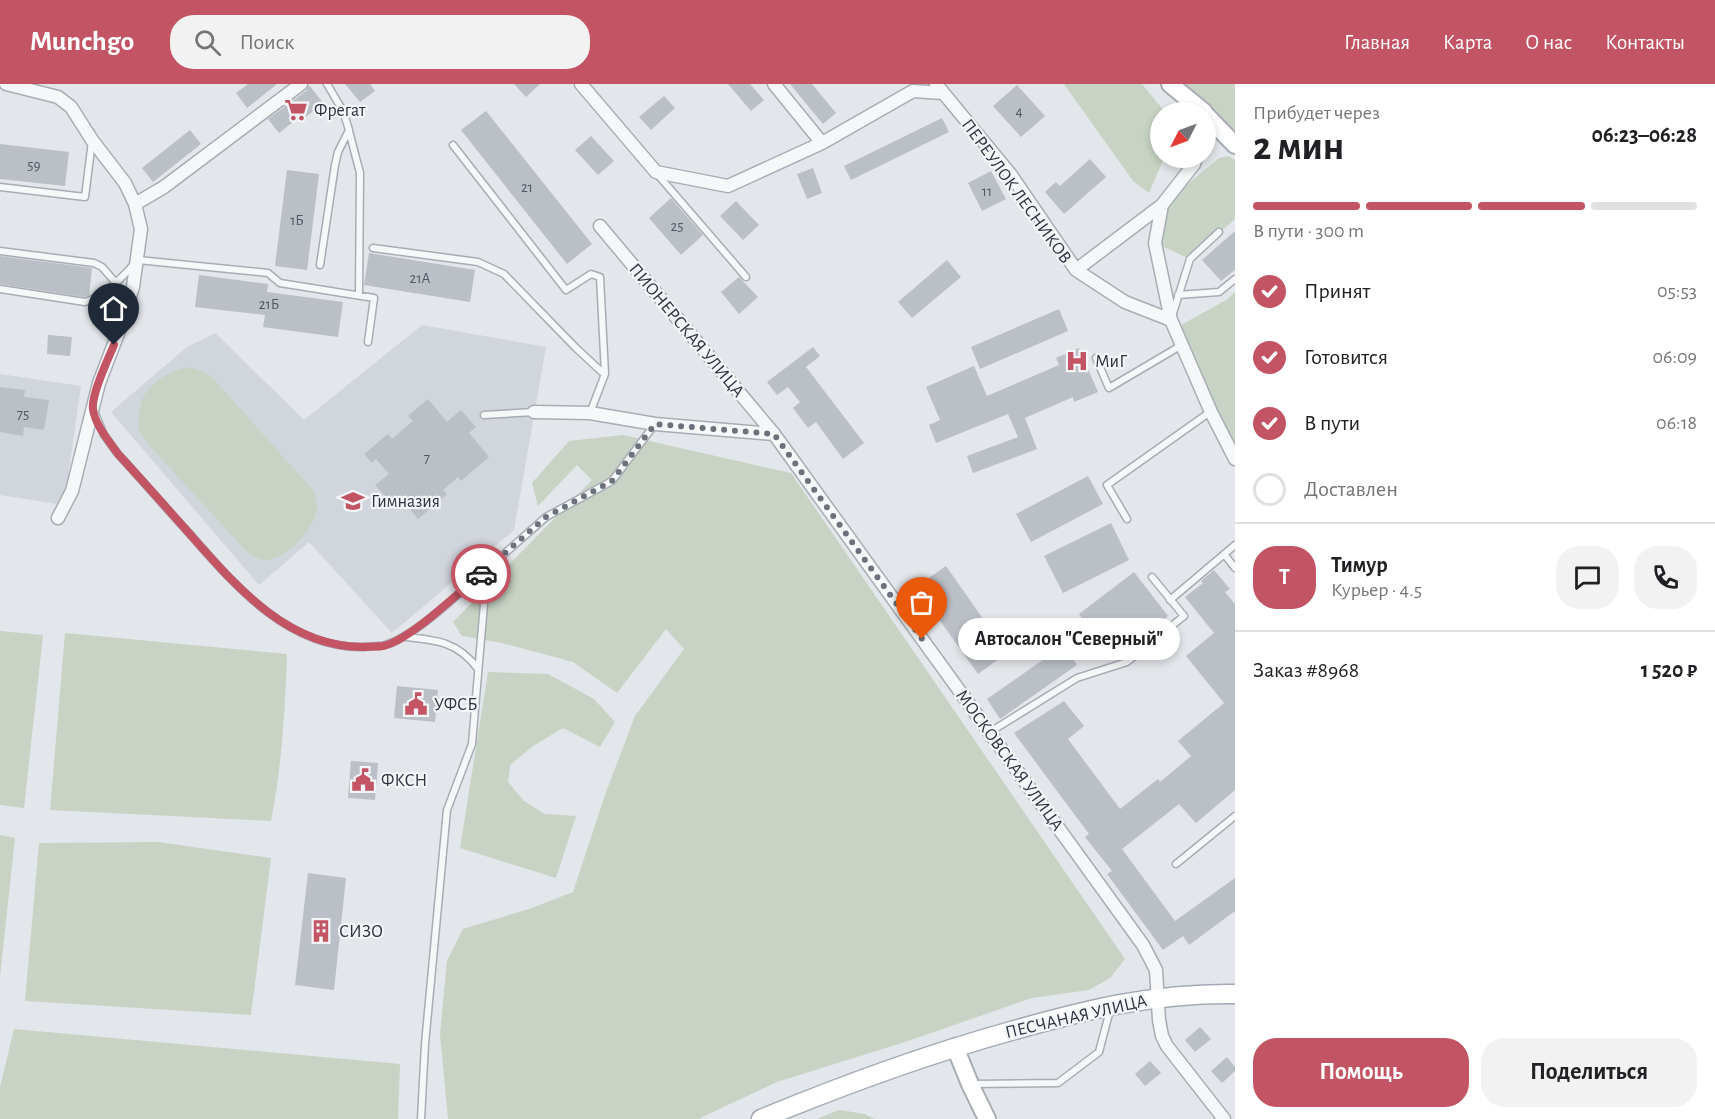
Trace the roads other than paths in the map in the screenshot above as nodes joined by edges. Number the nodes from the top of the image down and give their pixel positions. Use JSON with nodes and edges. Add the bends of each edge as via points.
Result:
{"nodes":[{"id":1,"x":6,"y":84,"type":"edge"},
{"id":2,"x":301,"y":84,"type":"edge"},
{"id":3,"x":327,"y":84,"type":"edge"},
{"id":4,"x":581,"y":84,"type":"edge"},
{"id":5,"x":774,"y":84,"type":"edge"},
{"id":6,"x":1170,"y":84,"type":"edge"},
{"id":7,"x":940,"y":88,"type":"edge"},
{"id":8,"x":1191,"y":102,"type":"edge"},
{"id":9,"x":1216,"y":125,"type":"edge"},
{"id":10,"x":349,"y":130,"type":"junction"},
{"id":11,"x":92,"y":140,"type":"junction"},
{"id":12,"x":822,"y":143,"type":"junction"},
{"id":13,"x":453,"y":145,"type":"dead end"},
{"id":14,"x":1235,"y":145,"type":"edge"},
{"id":15,"x":1191,"y":168,"type":"edge"},
{"id":16,"x":656,"y":172,"type":"junction"},
{"id":17,"x":0,"y":187,"type":"edge"},
{"id":18,"x":135,"y":204,"type":"junction"},
{"id":19,"x":1162,"y":205,"type":"junction"},
{"id":20,"x":600,"y":226,"type":"dead end"},
{"id":21,"x":1219,"y":232,"type":"dead end"},
{"id":22,"x":373,"y":248,"type":"dead end"},
{"id":23,"x":0,"y":251,"type":"edge"},
{"id":24,"x":138,"y":260,"type":"junction"},
{"id":25,"x":320,"y":265,"type":"dead end"},
{"id":26,"x":1076,"y":270,"type":"junction"},
{"id":27,"x":746,"y":277,"type":"dead end"},
{"id":28,"x":1235,"y":279,"type":"edge"},
{"id":29,"x":116,"y":283,"type":"junction"},
{"id":30,"x":0,"y":289,"type":"edge"},
{"id":31,"x":358,"y":295,"type":"junction"},
{"id":32,"x":1178,"y":295,"type":"junction"},
{"id":33,"x":1171,"y":320,"type":"junction"},
{"id":34,"x":368,"y":342,"type":"dead end"},
{"id":35,"x":1182,"y":345,"type":"junction"},
{"id":36,"x":1096,"y":358,"type":"dead end"},
{"id":37,"x":605,"y":374,"type":"junction"},
{"id":38,"x":93,"y":408,"type":"junction"},
{"id":39,"x":534,"y":412,"type":"joint"},
{"id":40,"x":1211,"y":412,"type":"junction"},
{"id":41,"x":590,"y":413,"type":"junction"},
{"id":42,"x":484,"y":415,"type":"dead end"},
{"id":43,"x":655,"y":424,"type":"junction"},
{"id":44,"x":774,"y":434,"type":"junction"},
{"id":45,"x":1235,"y":459,"type":"edge"},
{"id":46,"x":58,"y":518,"type":"dead end"},
{"id":47,"x":1127,"y":519,"type":"dead end"},
{"id":48,"x":1235,"y":545,"type":"edge"},
{"id":49,"x":1224,"y":554,"type":"junction"},
{"id":50,"x":1235,"y":568,"type":"edge"},
{"id":51,"x":487,"y":569,"type":"junction"},
{"id":52,"x":1152,"y":577,"type":"dead end"},
{"id":53,"x":1170,"y":600,"type":"junction"},
{"id":54,"x":406,"y":637,"type":"junction"},
{"id":55,"x":478,"y":669,"type":"junction"},
{"id":56,"x":990,"y":732,"type":"junction"},
{"id":57,"x":1235,"y":816,"type":"edge"},
{"id":58,"x":1176,"y":864,"type":"dead end"},
{"id":59,"x":1235,"y":994,"type":"edge"},
{"id":60,"x":1158,"y":997,"type":"junction"},
{"id":61,"x":1112,"y":1005,"type":"junction"},
{"id":62,"x":955,"y":1047,"type":"junction"},
{"id":63,"x":970,"y":1084,"type":"junction"},
{"id":64,"x":421,"y":1119,"type":"edge"},
{"id":65,"x":761,"y":1119,"type":"edge"},
{"id":66,"x":987,"y":1119,"type":"edge"},
{"id":67,"x":1224,"y":1119,"type":"edge"}],
"edges":[{"from":1,"to":11,"type":"street","via":[[58,97],[71,107]]},
{"from":2,"to":18,"type":"street","via":[[164,187]]},
{"from":3,"to":10,"type":"lane"},
{"from":4,"to":16,"type":"street"},
{"from":5,"to":12,"type":"street"},
{"from":6,"to":8,"type":"main road"},
{"from":7,"to":12,"type":"street","via":[[914,91]]},
{"from":7,"to":26,"type":"street","name":"ПЕРЕУЛОК ЛЕСНИКОВ","via":[[1011,176]]},
{"from":9,"to":14,"type":"main road"},
{"from":10,"to":25,"type":"lane","via":[[335,165]]},
{"from":10,"to":31,"type":"lane","via":[[360,173]]},
{"from":11,"to":17,"type":"lane","via":[[85,197]]},
{"from":11,"to":18,"type":"street","via":[[125,183]]},
{"from":12,"to":16,"type":"street","via":[[728,186]]},
{"from":13,"to":37,"type":"lane","via":[[566,290],[591,274],[600,277]]},
{"from":15,"to":19,"type":"street"},
{"from":16,"to":27,"type":"lane"},
{"from":18,"to":24,"type":"street","via":[[141,229]]},
{"from":19,"to":26,"type":"street"},
{"from":19,"to":33,"type":"street","via":[[1155,243]]},
{"from":20,"to":44,"type":"street","name":"ПИОНЕРСКАЯ УЛИЦА"},
{"from":21,"to":32,"type":"lane","via":[[1190,259]]},
{"from":22,"to":37,"type":"lane","via":[[478,262],[504,274]]},
{"from":23,"to":29,"type":"lane","via":[[94,263]]},
{"from":24,"to":29,"type":"lane"},
{"from":24,"to":31,"type":"lane","via":[[268,273],[280,283]]},
{"from":24,"to":38,"type":"street","via":[[130,297]]},
{"from":26,"to":33,"type":"street","name":"ПЕРЕУЛОК ЛЕСНИКОВ","via":[[1125,302]]},
{"from":28,"to":32,"type":"lane","via":[[1219,292]]},
{"from":29,"to":30,"type":"lane","via":[[85,302]]},
{"from":31,"to":34,"type":"lane","via":[[374,298]]},
{"from":32,"to":33,"type":"lane"},
{"from":33,"to":35,"type":"street"},
{"from":35,"to":36,"type":"lane","via":[[1109,388]]},
{"from":35,"to":40,"type":"street"},
{"from":37,"to":41,"type":"lane"},
{"from":38,"to":46,"type":"street","via":[[72,490]]},
{"from":38,"to":54,"type":"lane","via":[[104,435],[118,454],[230,580],[260,608],[325,643],[383,646]]},
{"from":39,"to":41,"type":"street"},
{"from":39,"to":42,"type":"lane"},
{"from":40,"to":45,"type":"street"},
{"from":40,"to":47,"type":"lane","via":[[1107,485]]},
{"from":41,"to":43,"type":"street"},
{"from":43,"to":44,"type":"street"},
{"from":43,"to":51,"type":"lane","via":[[612,481],[546,517]]},
{"from":44,"to":56,"type":"street","name":"МОСКОВСКАЯ УЛИЦА"},
{"from":48,"to":49,"type":"lane"},
{"from":49,"to":50,"type":"lane"},
{"from":49,"to":53,"type":"lane"},
{"from":51,"to":54,"type":"lane"},
{"from":51,"to":55,"type":"lane"},
{"from":52,"to":53,"type":"lane"},
{"from":53,"to":56,"type":"lane","via":[[1184,616],[1127,662],[1077,678]]},
{"from":54,"to":55,"type":"lane","via":[[440,640],[469,657]]},
{"from":55,"to":64,"type":"lane","via":[[472,744],[447,810]]},
{"from":56,"to":60,"type":"street","name":"МОСКОВСКАЯ УЛИЦА","via":[[1143,945],[1156,970]]},
{"from":57,"to":58,"type":"lane"},
{"from":59,"to":60,"type":"main road","name":"ПЕСЧАНАЯ УЛИЦА"},
{"from":60,"to":61,"type":"main road","name":"ПЕСЧАНАЯ УЛИЦА"},
{"from":60,"to":67,"type":"street","name":"МОСКОВСКАЯ УЛИЦА","via":[[1162,1036],[1167,1046]]},
{"from":61,"to":62,"type":"main road","name":"ПЕСЧАНАЯ УЛИЦА"},
{"from":61,"to":63,"type":"lane","via":[[1099,1052],[1058,1083]]},
{"from":62,"to":63,"type":"main road"},
{"from":62,"to":65,"type":"main road","name":"ПЕСЧАНАЯ УЛИЦА"},
{"from":63,"to":66,"type":"main road"}]}
